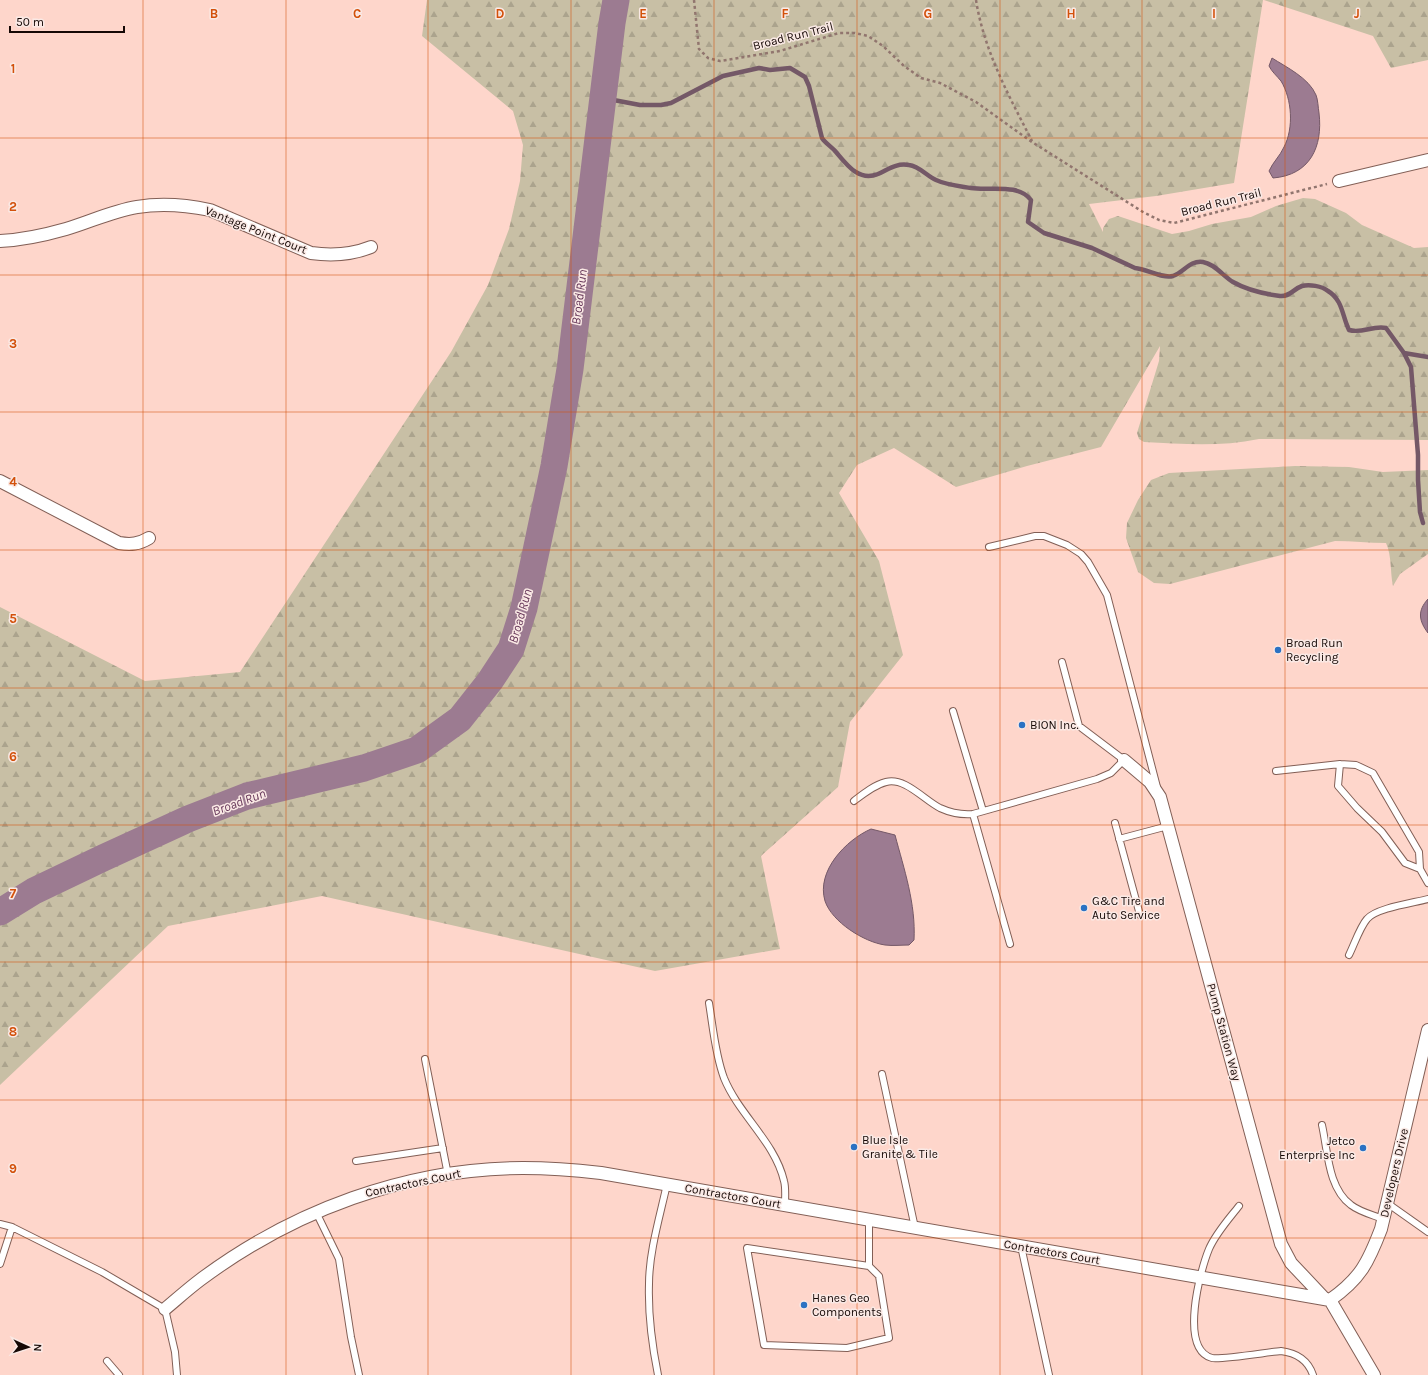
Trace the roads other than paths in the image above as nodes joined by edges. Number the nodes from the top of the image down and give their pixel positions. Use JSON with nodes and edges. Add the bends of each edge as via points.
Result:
{"nodes":[{"id":1,"x":1428,"y":160,"type":"edge"},
{"id":2,"x":1339,"y":181,"type":"road end"},
{"id":3,"x":0,"y":241,"type":"edge"},
{"id":4,"x":371,"y":247,"type":"dead end"},
{"id":5,"x":0,"y":481,"type":"edge"},
{"id":6,"x":149,"y":538,"type":"dead end"},
{"id":7,"x":989,"y":548,"type":"dead end"},
{"id":8,"x":1062,"y":662,"type":"dead end"},
{"id":9,"x":953,"y":712,"type":"dead end"},
{"id":10,"x":1124,"y":760,"type":"junction"},
{"id":11,"x":1340,"y":764,"type":"junction"},
{"id":12,"x":1276,"y":771,"type":"dead end"},
{"id":13,"x":1160,"y":797,"type":"junction"},
{"id":14,"x":854,"y":801,"type":"dead end"},
{"id":15,"x":983,"y":811,"type":"junction"},
{"id":16,"x":973,"y":814,"type":"junction"},
{"id":17,"x":1115,"y":823,"type":"dead end"},
{"id":18,"x":1168,"y":826,"type":"junction"},
{"id":19,"x":1119,"y":839,"type":"junction"},
{"id":20,"x":1420,"y":869,"type":"junction"},
{"id":21,"x":1428,"y":883,"type":"edge"},
{"id":22,"x":1428,"y":899,"type":"edge"},
{"id":23,"x":1140,"y":915,"type":"dead end"},
{"id":24,"x":1010,"y":944,"type":"dead end"},
{"id":25,"x":1349,"y":955,"type":"dead end"},
{"id":26,"x":709,"y":1003,"type":"dead end"},
{"id":27,"x":1428,"y":1030,"type":"edge"},
{"id":28,"x":425,"y":1059,"type":"dead end"},
{"id":29,"x":882,"y":1074,"type":"dead end"},
{"id":30,"x":1322,"y":1126,"type":"dead end"},
{"id":31,"x":443,"y":1148,"type":"junction"},
{"id":32,"x":356,"y":1161,"type":"dead end"},
{"id":33,"x":448,"y":1175,"type":"junction"},
{"id":34,"x":667,"y":1184,"type":"junction"},
{"id":35,"x":1387,"y":1203,"type":"junction"},
{"id":36,"x":785,"y":1205,"type":"junction"},
{"id":37,"x":1239,"y":1206,"type":"dead end"},
{"id":38,"x":316,"y":1212,"type":"junction"},
{"id":39,"x":1383,"y":1219,"type":"junction"},
{"id":40,"x":869,"y":1220,"type":"junction"},
{"id":41,"x":0,"y":1224,"type":"edge"},
{"id":42,"x":12,"y":1227,"type":"junction"},
{"id":43,"x":915,"y":1228,"type":"junction"},
{"id":44,"x":1428,"y":1232,"type":"edge"},
{"id":45,"x":1021,"y":1246,"type":"junction"},
{"id":46,"x":0,"y":1264,"type":"edge"},
{"id":47,"x":869,"y":1266,"type":"junction"},
{"id":48,"x":1201,"y":1278,"type":"junction"},
{"id":49,"x":1330,"y":1300,"type":"junction"},
{"id":50,"x":165,"y":1309,"type":"junction"},
{"id":51,"x":107,"y":1361,"type":"dead end"},
{"id":52,"x":119,"y":1375,"type":"edge"},
{"id":53,"x":177,"y":1375,"type":"edge"},
{"id":54,"x":359,"y":1375,"type":"edge"},
{"id":55,"x":658,"y":1375,"type":"edge"},
{"id":56,"x":1049,"y":1375,"type":"edge"},
{"id":57,"x":1313,"y":1375,"type":"edge"},
{"id":58,"x":1374,"y":1375,"type":"edge"}],
"edges":[{"from":1,"to":2,"type":"street"},
{"from":3,"to":4,"type":"street","name":"Vantage Point Court","via":[[37,237],[119,211],[164,205],[192,206],[210,210],[311,252],[344,255]]},
{"from":5,"to":6,"type":"street","via":[[119,543],[129,545]]},
{"from":7,"to":13,"type":"lane","via":[[1044,536],[1067,545],[1088,562],[1107,595]]},
{"from":8,"to":10,"type":"lane","via":[[1079,726]]},
{"from":9,"to":15,"type":"lane"},
{"from":10,"to":13,"type":"street","name":"Pump Station Way","via":[[1150,782]]},
{"from":10,"to":15,"type":"lane","via":[[1111,773],[1097,779]]},
{"from":11,"to":12,"type":"lane"},
{"from":11,"to":20,"type":"lane","via":[[1338,786],[1382,832],[1405,863]]},
{"from":11,"to":20,"type":"lane","via":[[1356,765],[1373,773],[1419,852]]},
{"from":13,"to":18,"type":"street","name":"Pump Station Way"},
{"from":14,"to":16,"type":"lane","via":[[877,785],[895,782],[903,784],[952,813]]},
{"from":15,"to":16,"type":"lane"},
{"from":16,"to":24,"type":"lane"},
{"from":17,"to":19,"type":"lane"},
{"from":18,"to":19,"type":"lane"},
{"from":18,"to":49,"type":"street","name":"Pump Station Way","via":[[1281,1244],[1290,1263],[1324,1298]]},
{"from":19,"to":23,"type":"lane"},
{"from":20,"to":21,"type":"lane"},
{"from":22,"to":25,"type":"lane","via":[[1382,909],[1367,919]]},
{"from":26,"to":36,"type":"lane","via":[[724,1078],[778,1165],[785,1182]]},
{"from":27,"to":35,"type":"street","name":"Developers Drive"},
{"from":28,"to":31,"type":"lane"},
{"from":29,"to":43,"type":"lane"},
{"from":30,"to":39,"type":"lane","via":[[1335,1186],[1342,1198],[1353,1207]]},
{"from":31,"to":32,"type":"lane"},
{"from":31,"to":33,"type":"lane"},
{"from":33,"to":34,"type":"street","name":"Contractors Court","via":[[468,1171],[522,1168],[601,1173]]},
{"from":33,"to":38,"type":"street","name":"Contractors Court","via":[[361,1194]]},
{"from":34,"to":36,"type":"street","name":"Contractors Court"},
{"from":34,"to":55,"type":"lane","via":[[649,1282],[651,1337]]},
{"from":35,"to":39,"type":"street","name":"Developers Drive"},
{"from":35,"to":44,"type":"lane"},
{"from":36,"to":40,"type":"street","name":"Contractors Court"},
{"from":37,"to":48,"type":"lane","via":[[1215,1237]]},
{"from":38,"to":50,"type":"street","name":"Contractors Court","via":[[234,1256],[199,1280]]},
{"from":38,"to":54,"type":"lane","via":[[339,1259]]},
{"from":39,"to":49,"type":"street","name":"Developers Drive","via":[[1364,1268],[1348,1288]]},
{"from":40,"to":43,"type":"street","name":"Contractors Court"},
{"from":40,"to":47,"type":"lane"},
{"from":41,"to":42,"type":"lane"},
{"from":42,"to":46,"type":"lane"},
{"from":42,"to":50,"type":"lane","via":[[102,1272]]},
{"from":43,"to":45,"type":"street","name":"Contractors Court"},
{"from":45,"to":48,"type":"street","name":"Contractors Court"},
{"from":45,"to":56,"type":"lane"},
{"from":47,"to":47,"type":"lane","via":[[879,1276],[889,1338],[848,1348],[764,1345],[747,1248]]},
{"from":48,"to":49,"type":"street","name":"Contractors Court"},
{"from":48,"to":57,"type":"lane","via":[[1194,1336],[1202,1353],[1212,1358],[1291,1352],[1302,1358],[1311,1368]]},
{"from":49,"to":58,"type":"street"},
{"from":50,"to":53,"type":"lane","via":[[175,1352]]},
{"from":51,"to":52,"type":"lane"}]}
